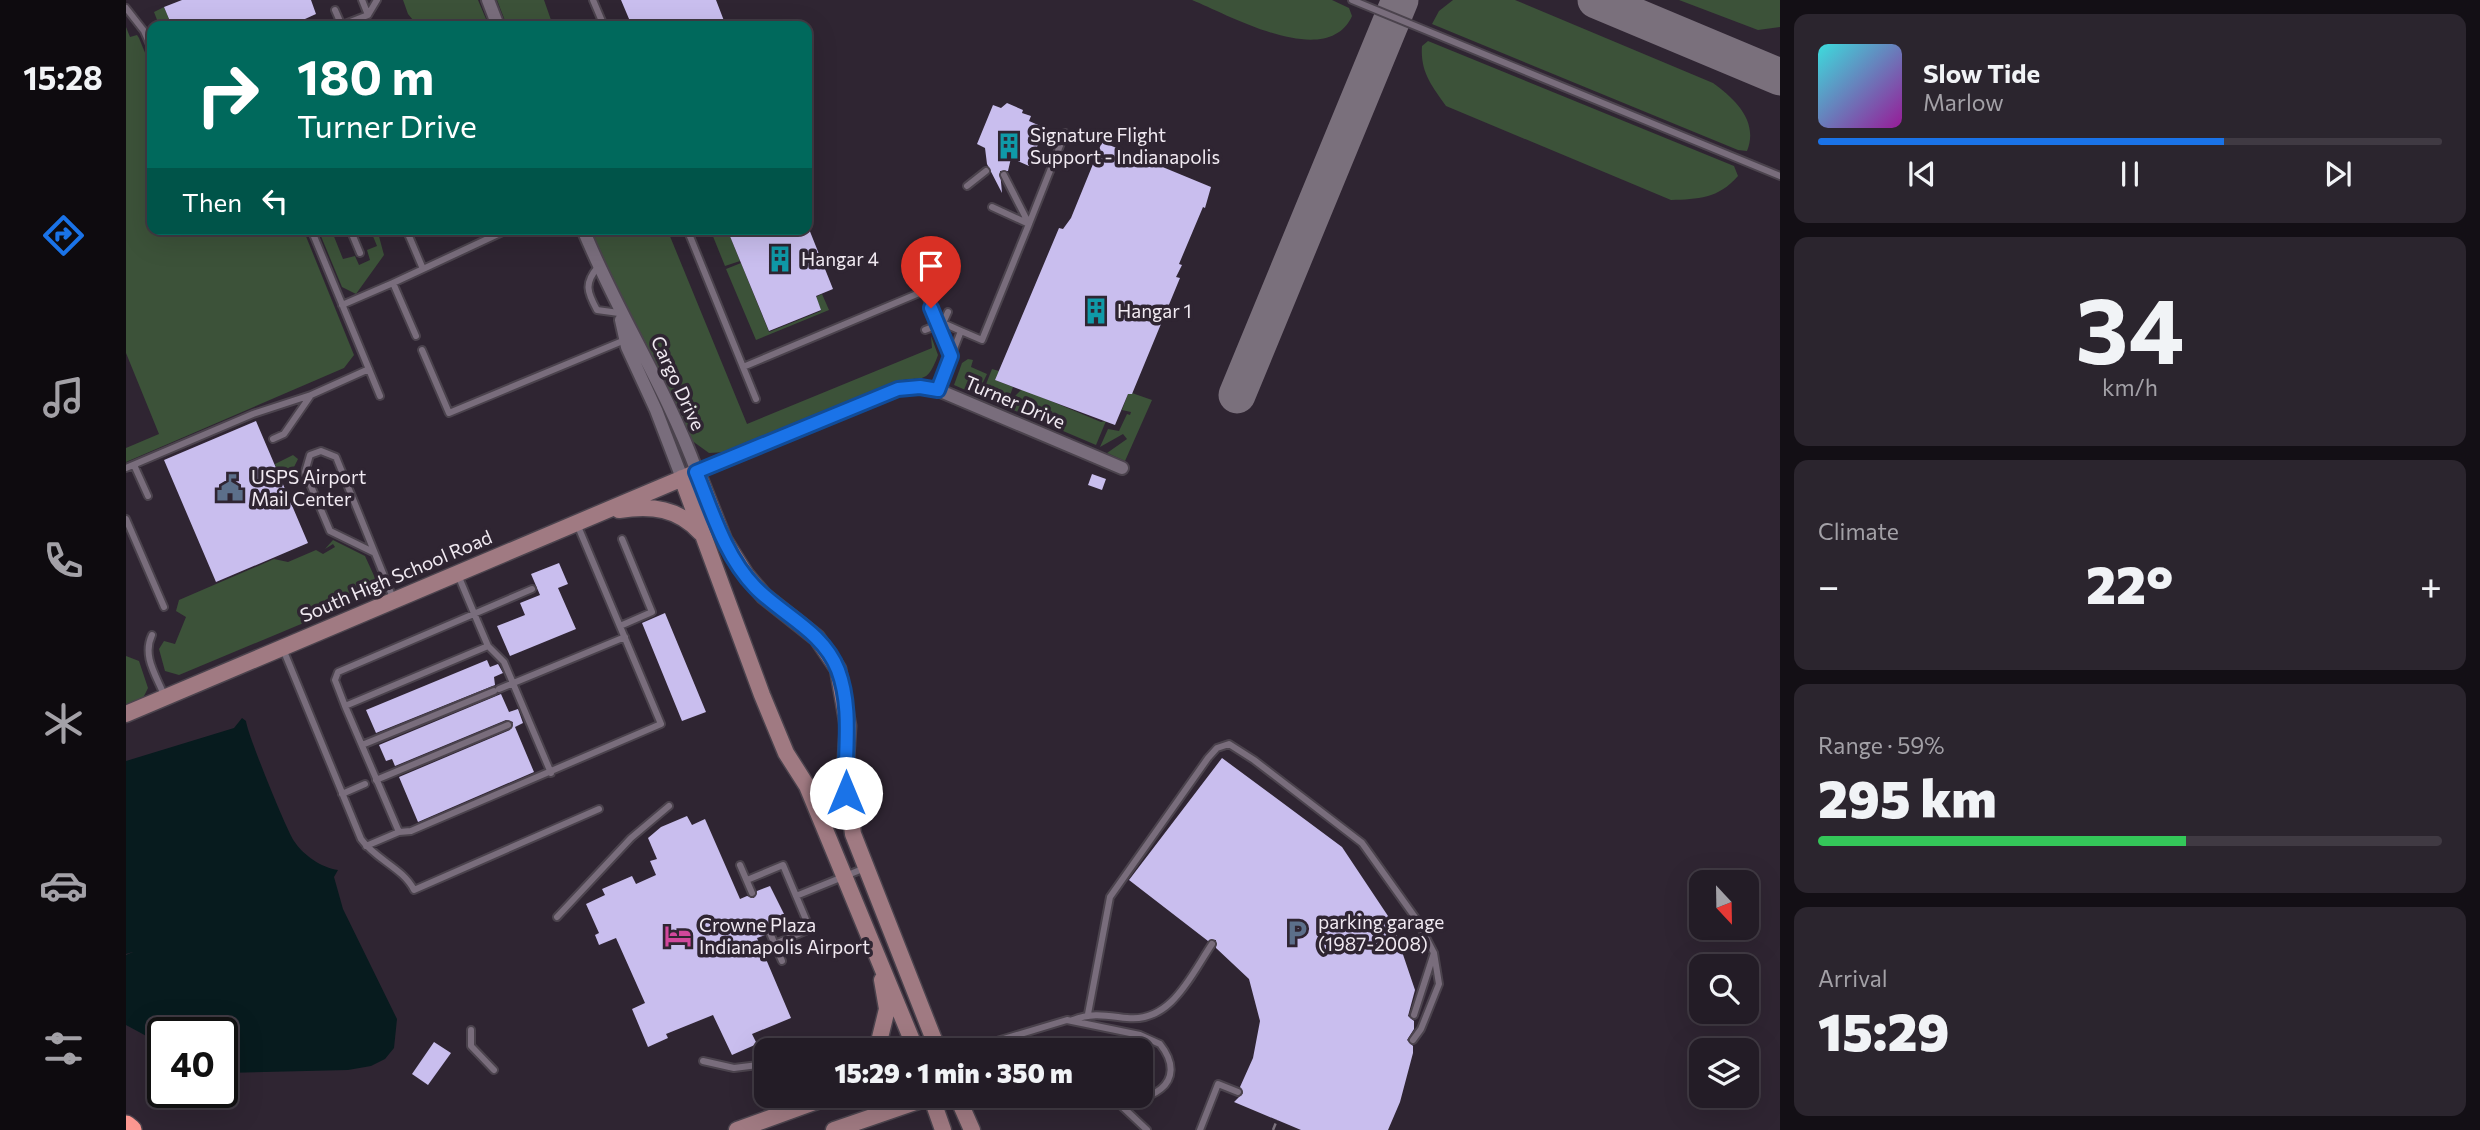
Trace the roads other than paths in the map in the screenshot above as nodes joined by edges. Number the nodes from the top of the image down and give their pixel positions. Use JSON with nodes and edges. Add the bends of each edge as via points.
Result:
{"nodes":[{"id":1,"x":362,"y":0,"type":"edge"},
{"id":2,"x":377,"y":0,"type":"edge"},
{"id":3,"x":488,"y":0,"type":"edge"},
{"id":4,"x":593,"y":0,"type":"edge"},
{"id":5,"x":1352,"y":0,"type":"edge"},
{"id":6,"x":126,"y":8,"type":"edge"},
{"id":7,"x":335,"y":10,"type":"dead end"},
{"id":8,"x":368,"y":15,"type":"junction"},
{"id":9,"x":339,"y":21,"type":"edge"},
{"id":10,"x":353,"y":21,"type":"edge"},
{"id":11,"x":496,"y":21,"type":"edge"},
{"id":12,"x":602,"y":21,"type":"edge"},
{"id":13,"x":147,"y":37,"type":"edge"},
{"id":14,"x":1065,"y":133,"type":"dead end"},
{"id":15,"x":986,"y":171,"type":"dead end"},
{"id":16,"x":1004,"y":175,"type":"dead end"},
{"id":17,"x":1780,"y":176,"type":"edge"},
{"id":18,"x":967,"y":186,"type":"dead end"},
{"id":19,"x":992,"y":207,"type":"dead end"},
{"id":20,"x":1029,"y":224,"type":"junction"},
{"id":21,"x":313,"y":235,"type":"edge"},
{"id":22,"x":352,"y":235,"type":"edge"},
{"id":23,"x":409,"y":235,"type":"edge"},
{"id":24,"x":496,"y":235,"type":"edge"},
{"id":25,"x":586,"y":235,"type":"edge"},
{"id":26,"x":689,"y":235,"type":"edge"},
{"id":27,"x":360,"y":253,"type":"dead end"},
{"id":28,"x":599,"y":267,"type":"junction"},
{"id":29,"x":423,"y":269,"type":"junction"},
{"id":30,"x":931,"y":277,"type":"dead end"},
{"id":31,"x":393,"y":283,"type":"junction"},
{"id":32,"x":924,"y":291,"type":"junction"},
{"id":33,"x":342,"y":305,"type":"junction"},
{"id":34,"x":948,"y":312,"type":"dead end"},
{"id":35,"x":619,"y":313,"type":"junction"},
{"id":36,"x":940,"y":324,"type":"junction"},
{"id":37,"x":925,"y":330,"type":"dead end"},
{"id":38,"x":961,"y":331,"type":"junction"},
{"id":39,"x":416,"y":336,"type":"dead end"},
{"id":40,"x":625,"y":340,"type":"junction"},
{"id":41,"x":422,"y":350,"type":"dead end"},
{"id":42,"x":951,"y":356,"type":"junction"},
{"id":43,"x":743,"y":367,"type":"junction"},
{"id":44,"x":369,"y":369,"type":"junction"},
{"id":45,"x":938,"y":390,"type":"junction"},
{"id":46,"x":311,"y":395,"type":"junction"},
{"id":47,"x":380,"y":397,"type":"dead end"},
{"id":48,"x":756,"y":400,"type":"dead end"},
{"id":49,"x":273,"y":439,"type":"dead end"},
{"id":50,"x":134,"y":465,"type":"junction"},
{"id":51,"x":1122,"y":467,"type":"dead end"},
{"id":52,"x":126,"y":468,"type":"edge"},
{"id":53,"x":689,"y":475,"type":"junction"},
{"id":54,"x":148,"y":496,"type":"dead end"},
{"id":55,"x":603,"y":512,"type":"junction"},
{"id":56,"x":126,"y":519,"type":"edge"},
{"id":57,"x":576,"y":523,"type":"junction"},
{"id":58,"x":705,"y":538,"type":"junction"},
{"id":59,"x":622,"y":539,"type":"dead end"},
{"id":60,"x":373,"y":552,"type":"junction"},
{"id":61,"x":457,"y":573,"type":"junction"},
{"id":62,"x":532,"y":589,"type":"dead end"},
{"id":63,"x":394,"y":600,"type":"junction"},
{"id":64,"x":164,"y":607,"type":"dead end"},
{"id":65,"x":474,"y":613,"type":"junction"},
{"id":66,"x":620,"y":625,"type":"junction"},
{"id":67,"x":152,"y":635,"type":"dead end"},
{"id":68,"x":625,"y":637,"type":"junction"},
{"id":69,"x":488,"y":646,"type":"junction"},
{"id":70,"x":282,"y":647,"type":"junction"},
{"id":71,"x":513,"y":682,"type":"junction"},
{"id":72,"x":165,"y":697,"type":"junction"},
{"id":73,"x":345,"y":706,"type":"junction"},
{"id":74,"x":126,"y":714,"type":"edge"},
{"id":75,"x":508,"y":725,"type":"dead end"},
{"id":76,"x":362,"y":745,"type":"junction"},
{"id":77,"x":551,"y":774,"type":"junction"},
{"id":78,"x":376,"y":780,"type":"junction"},
{"id":79,"x":365,"y":784,"type":"dead end"},
{"id":80,"x":342,"y":794,"type":"junction"},
{"id":81,"x":669,"y":806,"type":"dead end"},
{"id":82,"x":599,"y":809,"type":"dead end"},
{"id":83,"x":399,"y":832,"type":"junction"},
{"id":84,"x":366,"y":846,"type":"junction"},
{"id":85,"x":740,"y":865,"type":"dead end"},
{"id":86,"x":865,"y":868,"type":"junction"},
{"id":87,"x":843,"y":877,"type":"junction"},
{"id":88,"x":747,"y":880,"type":"junction"},
{"id":89,"x":752,"y":893,"type":"dead end"},
{"id":90,"x":796,"y":896,"type":"junction"},
{"id":91,"x":557,"y":917,"type":"dead end"},
{"id":92,"x":770,"y":933,"type":"dead end"},
{"id":93,"x":775,"y":944,"type":"junction"},
{"id":94,"x":871,"y":944,"type":"junction"},
{"id":95,"x":1212,"y":944,"type":"dead end"},
{"id":96,"x":1434,"y":953,"type":"junction"},
{"id":97,"x":782,"y":961,"type":"dead end"},
{"id":98,"x":1088,"y":1014,"type":"junction"},
{"id":99,"x":1414,"y":1015,"type":"dead end"},
{"id":100,"x":1073,"y":1020,"type":"junction"},
{"id":101,"x":471,"y":1030,"type":"dead end"},
{"id":102,"x":881,"y":1038,"type":"edge"},
{"id":103,"x":912,"y":1038,"type":"edge"},
{"id":104,"x":933,"y":1038,"type":"edge"},
{"id":105,"x":1005,"y":1038,"type":"edge"},
{"id":106,"x":1152,"y":1038,"type":"edge"},
{"id":107,"x":1153,"y":1039,"type":"edge"},
{"id":108,"x":1413,"y":1040,"type":"dead end"},
{"id":109,"x":703,"y":1061,"type":"dead end"},
{"id":110,"x":754,"y":1066,"type":"edge"},
{"id":111,"x":494,"y":1070,"type":"dead end"},
{"id":112,"x":1238,"y":1092,"type":"dead end"},
{"id":113,"x":1153,"y":1094,"type":"edge"},
{"id":114,"x":796,"y":1108,"type":"edge"},
{"id":115,"x":897,"y":1108,"type":"edge"},
{"id":116,"x":936,"y":1108,"type":"edge"},
{"id":117,"x":962,"y":1108,"type":"edge"},
{"id":118,"x":1123,"y":1108,"type":"edge"},
{"id":119,"x":126,"y":1126,"type":"edge"},
{"id":120,"x":131,"y":1130,"type":"edge"},
{"id":121,"x":737,"y":1130,"type":"edge"},
{"id":122,"x":834,"y":1130,"type":"edge"},
{"id":123,"x":943,"y":1130,"type":"edge"},
{"id":124,"x":972,"y":1130,"type":"edge"},
{"id":125,"x":1147,"y":1130,"type":"edge"},
{"id":126,"x":1200,"y":1130,"type":"edge"}],
"edges":[{"from":1,"to":8,"type":"lane"},
{"from":2,"to":8,"type":"lane"},
{"from":3,"to":11,"type":"street"},
{"from":4,"to":12,"type":"lane"},
{"from":5,"to":17,"type":"lane"},
{"from":6,"to":13,"type":"lane"},
{"from":7,"to":9,"type":"lane"},
{"from":8,"to":10,"type":"lane"},
{"from":14,"to":20,"type":"lane"},
{"from":15,"to":18,"type":"lane"},
{"from":16,"to":20,"type":"lane"},
{"from":19,"to":20,"type":"lane"},
{"from":20,"to":38,"type":"lane","via":[[982,340]]},
{"from":21,"to":33,"type":"lane"},
{"from":22,"to":27,"type":"lane"},
{"from":23,"to":29,"type":"lane"},
{"from":24,"to":29,"type":"lane"},
{"from":25,"to":28,"type":"street","name":"Cargo Drive"},
{"from":26,"to":43,"type":"lane"},
{"from":28,"to":35,"type":"street","name":"Cargo Drive"},
{"from":28,"to":35,"type":"lane","via":[[588,278],[587,290],[597,310]]},
{"from":29,"to":31,"type":"lane"},
{"from":30,"to":32,"type":"lane"},
{"from":31,"to":33,"type":"lane"},
{"from":31,"to":39,"type":"lane"},
{"from":32,"to":36,"type":"lane"},
{"from":32,"to":43,"type":"lane"},
{"from":33,"to":44,"type":"lane"},
{"from":34,"to":36,"type":"lane"},
{"from":35,"to":40,"type":"street","name":"Cargo Drive"},
{"from":35,"to":53,"type":"street","name":"Cargo Drive","via":[[663,388]]},
{"from":36,"to":37,"type":"lane"},
{"from":36,"to":38,"type":"lane"},
{"from":36,"to":42,"type":"lane"},
{"from":38,"to":42,"type":"lane"},
{"from":40,"to":41,"type":"lane","via":[[449,413]]},
{"from":40,"to":53,"type":"street","name":"Cargo Drive"},
{"from":42,"to":45,"type":"lane"},
{"from":43,"to":48,"type":"lane"},
{"from":44,"to":46,"type":"lane"},
{"from":44,"to":47,"type":"lane"},
{"from":45,"to":51,"type":"street","name":"Turner Drive"},
{"from":45,"to":53,"type":"street","name":"Turner Drive","via":[[898,389]]},
{"from":46,"to":49,"type":"lane","via":[[284,434]]},
{"from":46,"to":50,"type":"lane","via":[[253,414]]},
{"from":50,"to":52,"type":"lane"},
{"from":50,"to":54,"type":"lane"},
{"from":53,"to":55,"type":"street","name":"South High School Road"},
{"from":53,"to":58,"type":"street"},
{"from":53,"to":86,"type":"street","via":[[754,586],[817,638],[838,669],[848,726],[847,810]]},
{"from":55,"to":57,"type":"street","name":"South High School Road"},
{"from":55,"to":58,"type":"street","via":[[667,509]]},
{"from":56,"to":64,"type":"lane"},
{"from":57,"to":61,"type":"street","name":"South High School Road"},
{"from":57,"to":66,"type":"lane"},
{"from":58,"to":87,"type":"street","via":[[786,753],[807,786]]},
{"from":59,"to":66,"type":"lane","via":[[652,612]]},
{"from":60,"to":60,"type":"lane","via":[[336,457],[321,451],[310,455],[305,472],[330,531]]},
{"from":60,"to":63,"type":"lane"},
{"from":61,"to":63,"type":"street","name":"South High School Road"},
{"from":61,"to":65,"type":"lane"},
{"from":62,"to":65,"type":"lane"},
{"from":63,"to":70,"type":"street","name":"South High School Road"},
{"from":65,"to":69,"type":"lane"},
{"from":65,"to":73,"type":"lane","via":[[338,672],[335,680]]},
{"from":66,"to":68,"type":"lane"},
{"from":67,"to":72,"type":"lane","via":[[147,645],[149,659]]},
{"from":68,"to":71,"type":"lane"},
{"from":68,"to":77,"type":"lane","via":[[661,724]]},
{"from":69,"to":71,"type":"lane","via":[[504,662]]},
{"from":69,"to":73,"type":"lane"},
{"from":70,"to":72,"type":"street","name":"South High School Road"},
{"from":70,"to":80,"type":"lane"},
{"from":71,"to":76,"type":"lane"},
{"from":71,"to":77,"type":"lane"},
{"from":72,"to":74,"type":"street","name":"South High School Road"},
{"from":73,"to":76,"type":"lane"},
{"from":75,"to":78,"type":"lane"},
{"from":76,"to":78,"type":"lane"},
{"from":77,"to":83,"type":"lane"},
{"from":78,"to":83,"type":"lane"},
{"from":79,"to":80,"type":"lane"},
{"from":80,"to":84,"type":"lane"},
{"from":81,"to":91,"type":"lane","via":[[631,838]]},
{"from":82,"to":84,"type":"lane","via":[[414,890],[405,877]]},
{"from":83,"to":84,"type":"lane"},
{"from":85,"to":88,"type":"lane"},
{"from":86,"to":87,"type":"lane"},
{"from":86,"to":104,"type":"street"},
{"from":87,"to":90,"type":"lane"},
{"from":87,"to":94,"type":"street"},
{"from":88,"to":89,"type":"lane"},
{"from":88,"to":90,"type":"lane","via":[[783,865]]},
{"from":90,"to":93,"type":"lane","via":[[810,929]]},
{"from":92,"to":93,"type":"lane"},
{"from":93,"to":97,"type":"lane"},
{"from":94,"to":102,"type":"street","via":[[886,1000]]},
{"from":94,"to":103,"type":"street"},
{"from":95,"to":98,"type":"lane","via":[[1159,1013],[1137,1019]]},
{"from":96,"to":98,"type":"lane","via":[[1417,920],[1362,843],[1254,760],[1226,744],[1208,758],[1110,897]]},
{"from":96,"to":99,"type":"lane"},
{"from":96,"to":108,"type":"lane","via":[[1439,984]]},
{"from":98,"to":100,"type":"lane"},
{"from":100,"to":105,"type":"lane"},
{"from":100,"to":106,"type":"lane"},
{"from":101,"to":111,"type":"lane","via":[[471,1046]]},
{"from":107,"to":113,"type":"lane","via":[[1165,1050],[1169,1076]]},
{"from":109,"to":110,"type":"lane","via":[[734,1068]]},
{"from":112,"to":126,"type":"lane","via":[[1218,1084]]},
{"from":114,"to":121,"type":"street"},
{"from":115,"to":122,"type":"street"},
{"from":116,"to":123,"type":"street"},
{"from":117,"to":124,"type":"street"},
{"from":118,"to":125,"type":"lane"},
{"from":119,"to":120,"type":"highway"}]}
